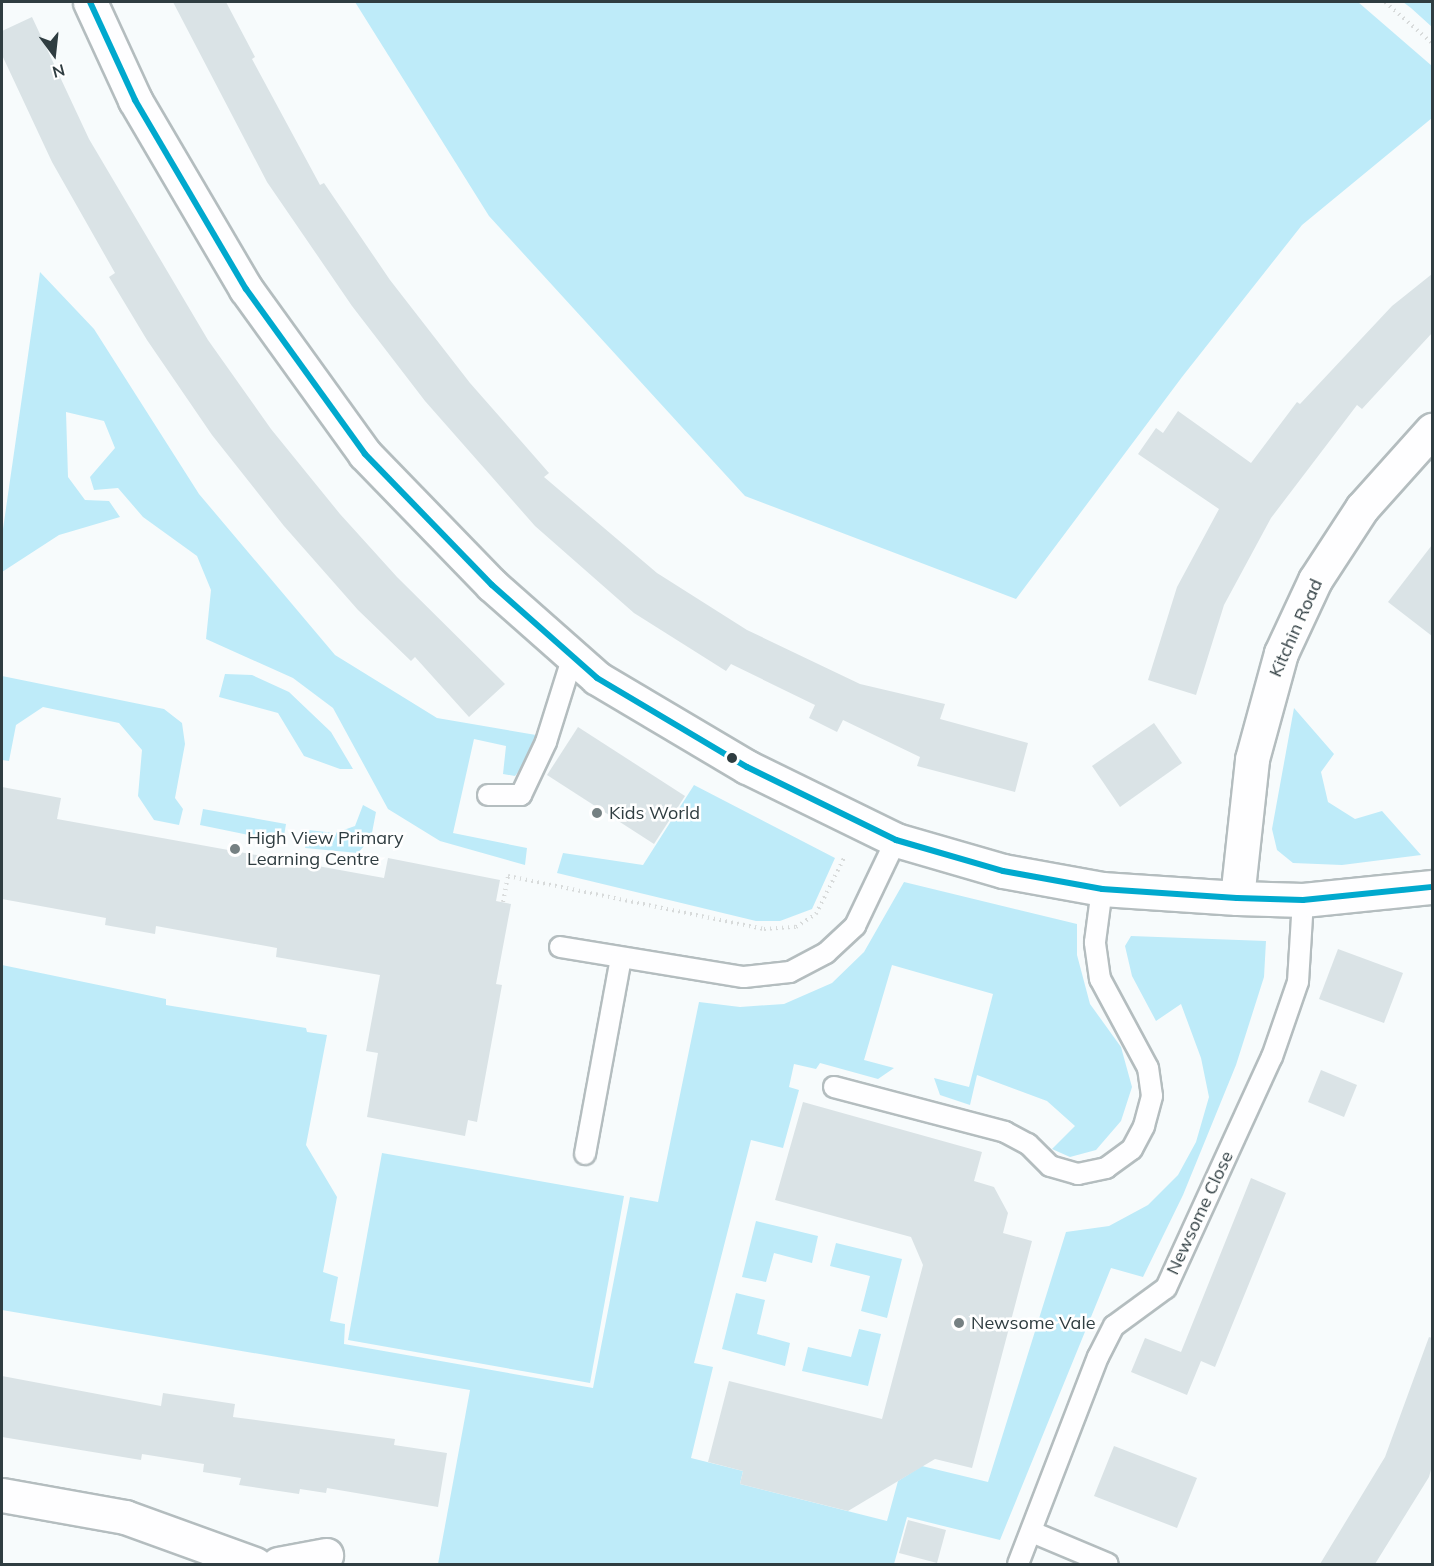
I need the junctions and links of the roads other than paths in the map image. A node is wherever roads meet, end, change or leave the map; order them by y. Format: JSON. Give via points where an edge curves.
{"nodes":[{"id":1,"x":90,"y":2,"type":"edge"},
{"id":2,"x":1432,"y":430,"type":"edge"},
{"id":3,"x":573,"y":656,"type":"junction"},
{"id":4,"x":488,"y":795,"type":"dead end"},
{"id":5,"x":896,"y":840,"type":"junction"},
{"id":6,"x":1432,"y":887,"type":"edge"},
{"id":7,"x":1102,"y":889,"type":"junction"},
{"id":8,"x":1237,"y":898,"type":"junction"},
{"id":9,"x":1303,"y":900,"type":"junction"},
{"id":10,"x":560,"y":947,"type":"dead end"},
{"id":11,"x":621,"y":958,"type":"junction"},
{"id":12,"x":834,"y":1087,"type":"dead end"},
{"id":13,"x":585,"y":1154,"type":"dead end"},
{"id":14,"x":2,"y":1495,"type":"edge"},
{"id":15,"x":1032,"y":1532,"type":"junction"},
{"id":16,"x":326,"y":1555,"type":"dead end"},
{"id":17,"x":255,"y":1564,"type":"edge"},
{"id":18,"x":278,"y":1564,"type":"edge"},
{"id":19,"x":1018,"y":1564,"type":"edge"},
{"id":20,"x":1108,"y":1564,"type":"edge"}],
"edges":[{"from":1,"to":3,"type":"street","via":[[135,100],[246,289],[365,454],[492,585]]},
{"from":2,"to":8,"type":"street","name":"Kitchin Road","via":[[1362,508],[1315,580],[1281,652],[1252,759]]},
{"from":3,"to":4,"type":"lane","via":[[546,742],[521,795]]},
{"from":3,"to":5,"type":"street","via":[[597,678],[747,767]]},
{"from":5,"to":7,"type":"street","via":[[1003,871]]},
{"from":5,"to":11,"type":"lane","via":[[855,926],[826,953],[790,972],[744,977]]},
{"from":6,"to":9,"type":"street"},
{"from":7,"to":8,"type":"street"},
{"from":7,"to":12,"type":"lane","via":[[1095,942],[1100,979],[1149,1068],[1152,1096],[1144,1126],[1132,1149],[1106,1168],[1078,1174],[1050,1166],[1028,1144],[1005,1132]]},
{"from":8,"to":9,"type":"street"},
{"from":9,"to":15,"type":"lane","name":"Newsome Close","via":[[1298,982],[1272,1057],[1166,1288],[1114,1326],[1098,1357]]},
{"from":10,"to":11,"type":"lane"},
{"from":11,"to":13,"type":"lane"},
{"from":14,"to":17,"type":"street","via":[[125,1517]]},
{"from":15,"to":19,"type":"lane","name":"Newsome Close"},
{"from":15,"to":20,"type":"lane"},
{"from":16,"to":18,"type":"street"}]}
